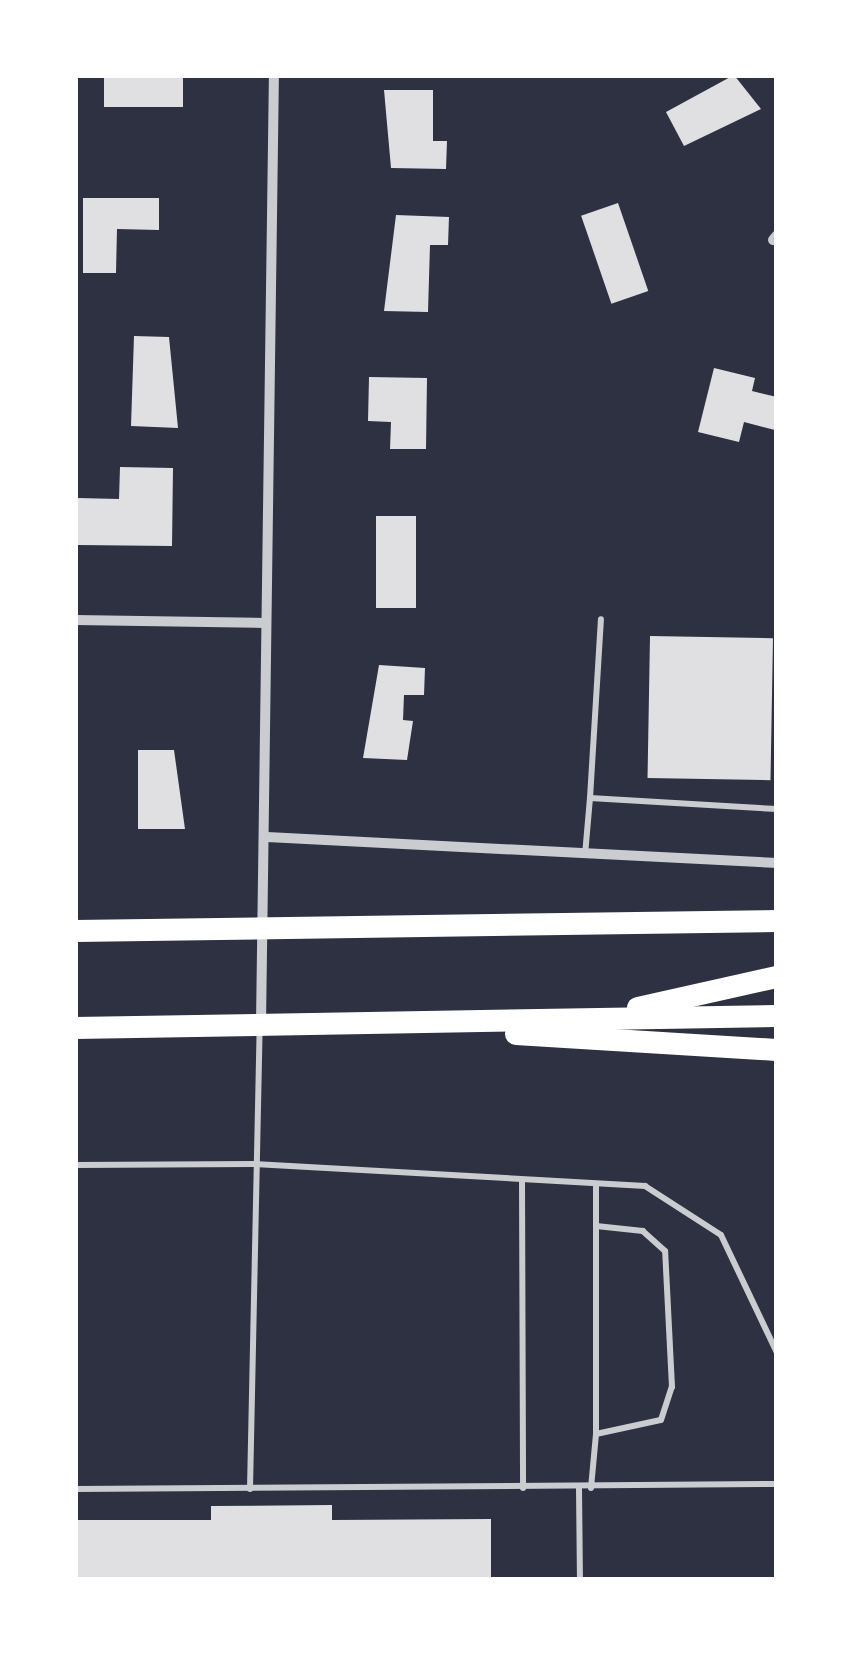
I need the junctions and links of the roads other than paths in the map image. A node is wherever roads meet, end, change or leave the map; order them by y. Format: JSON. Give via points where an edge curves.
{"nodes":[{"id":1,"x":274,"y":75,"type":"edge"},
{"id":2,"x":601,"y":619,"type":"dead end"},
{"id":3,"x":75,"y":620,"type":"edge"},
{"id":4,"x":265,"y":624,"type":"junction"},
{"id":5,"x":590,"y":798,"type":"junction"},
{"id":6,"x":777,"y":809,"type":"edge"},
{"id":7,"x":267,"y":837,"type":"junction"},
{"id":8,"x":584,"y":856,"type":"junction"},
{"id":9,"x":777,"y":863,"type":"edge"},
{"id":10,"x":777,"y":921,"type":"edge"},
{"id":11,"x":261,"y":929,"type":"junction"},
{"id":12,"x":75,"y":931,"type":"edge"},
{"id":13,"x":777,"y":977,"type":"edge"},
{"id":14,"x":777,"y":1016,"type":"edge"},
{"id":15,"x":600,"y":1017,"type":"junction"},
{"id":16,"x":403,"y":1026,"type":"junction"},
{"id":17,"x":75,"y":1028,"type":"edge"},
{"id":18,"x":260,"y":1028,"type":"junction"},
{"id":19,"x":777,"y":1050,"type":"edge"},
{"id":20,"x":254,"y":1164,"type":"junction"},
{"id":21,"x":75,"y":1165,"type":"edge"},
{"id":22,"x":522,"y":1181,"type":"junction"},
{"id":23,"x":596,"y":1184,"type":"junction"},
{"id":24,"x":596,"y":1226,"type":"junction"},
{"id":25,"x":777,"y":1353,"type":"edge"},
{"id":26,"x":596,"y":1434,"type":"junction"},
{"id":27,"x":777,"y":1484,"type":"edge"},
{"id":28,"x":523,"y":1488,"type":"junction"},
{"id":29,"x":578,"y":1488,"type":"junction"},
{"id":30,"x":591,"y":1488,"type":"junction"},
{"id":31,"x":75,"y":1489,"type":"edge"},
{"id":32,"x":250,"y":1489,"type":"junction"},
{"id":33,"x":580,"y":1580,"type":"edge"}],
"edges":[{"from":1,"to":4,"type":"street"},
{"from":2,"to":5,"type":"lane"},
{"from":3,"to":4,"type":"street"},
{"from":4,"to":7,"type":"street"},
{"from":5,"to":6,"type":"lane"},
{"from":5,"to":8,"type":"lane"},
{"from":7,"to":8,"type":"street"},
{"from":7,"to":11,"type":"street"},
{"from":8,"to":9,"type":"street"},
{"from":10,"to":11,"type":"main road"},
{"from":11,"to":12,"type":"main road"},
{"from":11,"to":18,"type":"street"},
{"from":13,"to":15,"type":"main road"},
{"from":14,"to":15,"type":"main road"},
{"from":15,"to":16,"type":"main road"},
{"from":16,"to":18,"type":"main road"},
{"from":16,"to":19,"type":"main road"},
{"from":17,"to":18,"type":"main road"},
{"from":18,"to":20,"type":"lane"},
{"from":20,"to":21,"type":"lane"},
{"from":20,"to":22,"type":"lane"},
{"from":20,"to":32,"type":"lane"},
{"from":22,"to":23,"type":"lane"},
{"from":22,"to":28,"type":"lane"},
{"from":23,"to":24,"type":"lane"},
{"from":23,"to":25,"type":"lane","via":[[645,1186],[721,1235]]},
{"from":24,"to":26,"type":"lane"},
{"from":24,"to":26,"type":"lane","via":[[643,1231],[665,1251],[672,1387],[661,1420]]},
{"from":26,"to":30,"type":"lane"},
{"from":27,"to":30,"type":"lane"},
{"from":28,"to":29,"type":"lane"},
{"from":28,"to":32,"type":"lane"},
{"from":29,"to":30,"type":"lane"},
{"from":29,"to":33,"type":"lane"},
{"from":31,"to":32,"type":"lane"}]}
